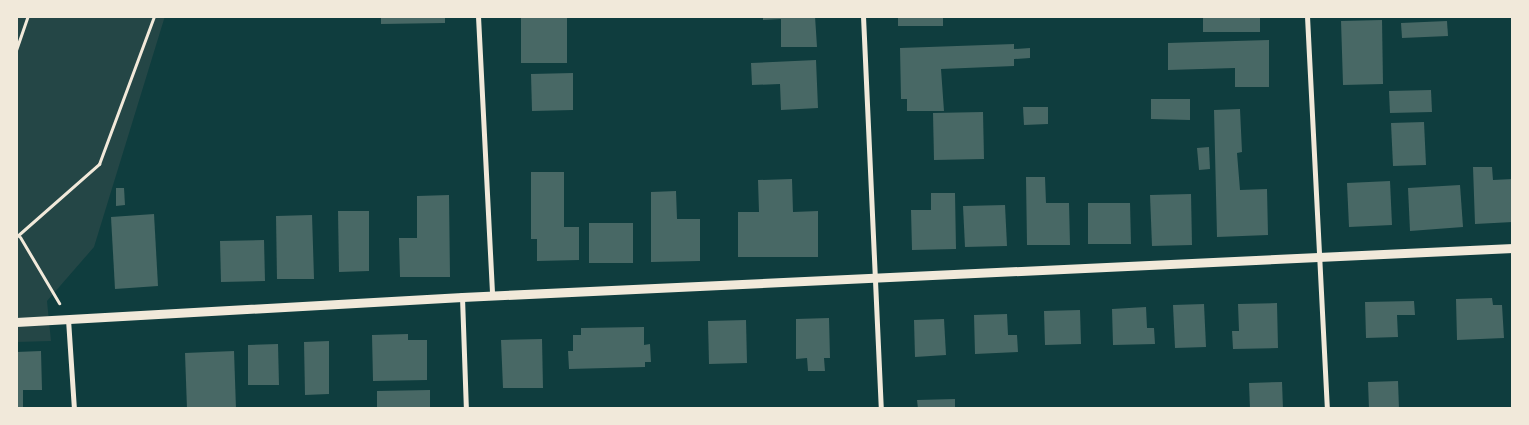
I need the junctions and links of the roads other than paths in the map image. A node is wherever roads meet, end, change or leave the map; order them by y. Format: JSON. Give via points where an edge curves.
{"nodes":[{"id":1,"x":478,"y":16,"type":"edge"},
{"id":2,"x":864,"y":16,"type":"edge"},
{"id":3,"x":1307,"y":16,"type":"edge"},
{"id":4,"x":1513,"y":248,"type":"edge"},
{"id":5,"x":1319,"y":256,"type":"junction"},
{"id":6,"x":876,"y":278,"type":"junction"},
{"id":7,"x":492,"y":296,"type":"junction"},
{"id":8,"x":462,"y":297,"type":"junction"},
{"id":9,"x":68,"y":319,"type":"junction"},
{"id":10,"x":16,"y":322,"type":"edge"},
{"id":11,"x":74,"y":409,"type":"edge"},
{"id":12,"x":466,"y":409,"type":"edge"},
{"id":13,"x":881,"y":409,"type":"edge"},
{"id":14,"x":1327,"y":409,"type":"edge"}],
"edges":[{"from":1,"to":7,"type":"street"},
{"from":2,"to":6,"type":"street"},
{"from":3,"to":5,"type":"street"},
{"from":4,"to":5,"type":"street"},
{"from":5,"to":6,"type":"street"},
{"from":5,"to":14,"type":"street"},
{"from":6,"to":7,"type":"street"},
{"from":6,"to":13,"type":"street"},
{"from":7,"to":8,"type":"street"},
{"from":8,"to":9,"type":"street"},
{"from":8,"to":12,"type":"street"},
{"from":9,"to":10,"type":"street"},
{"from":9,"to":11,"type":"street"}]}
